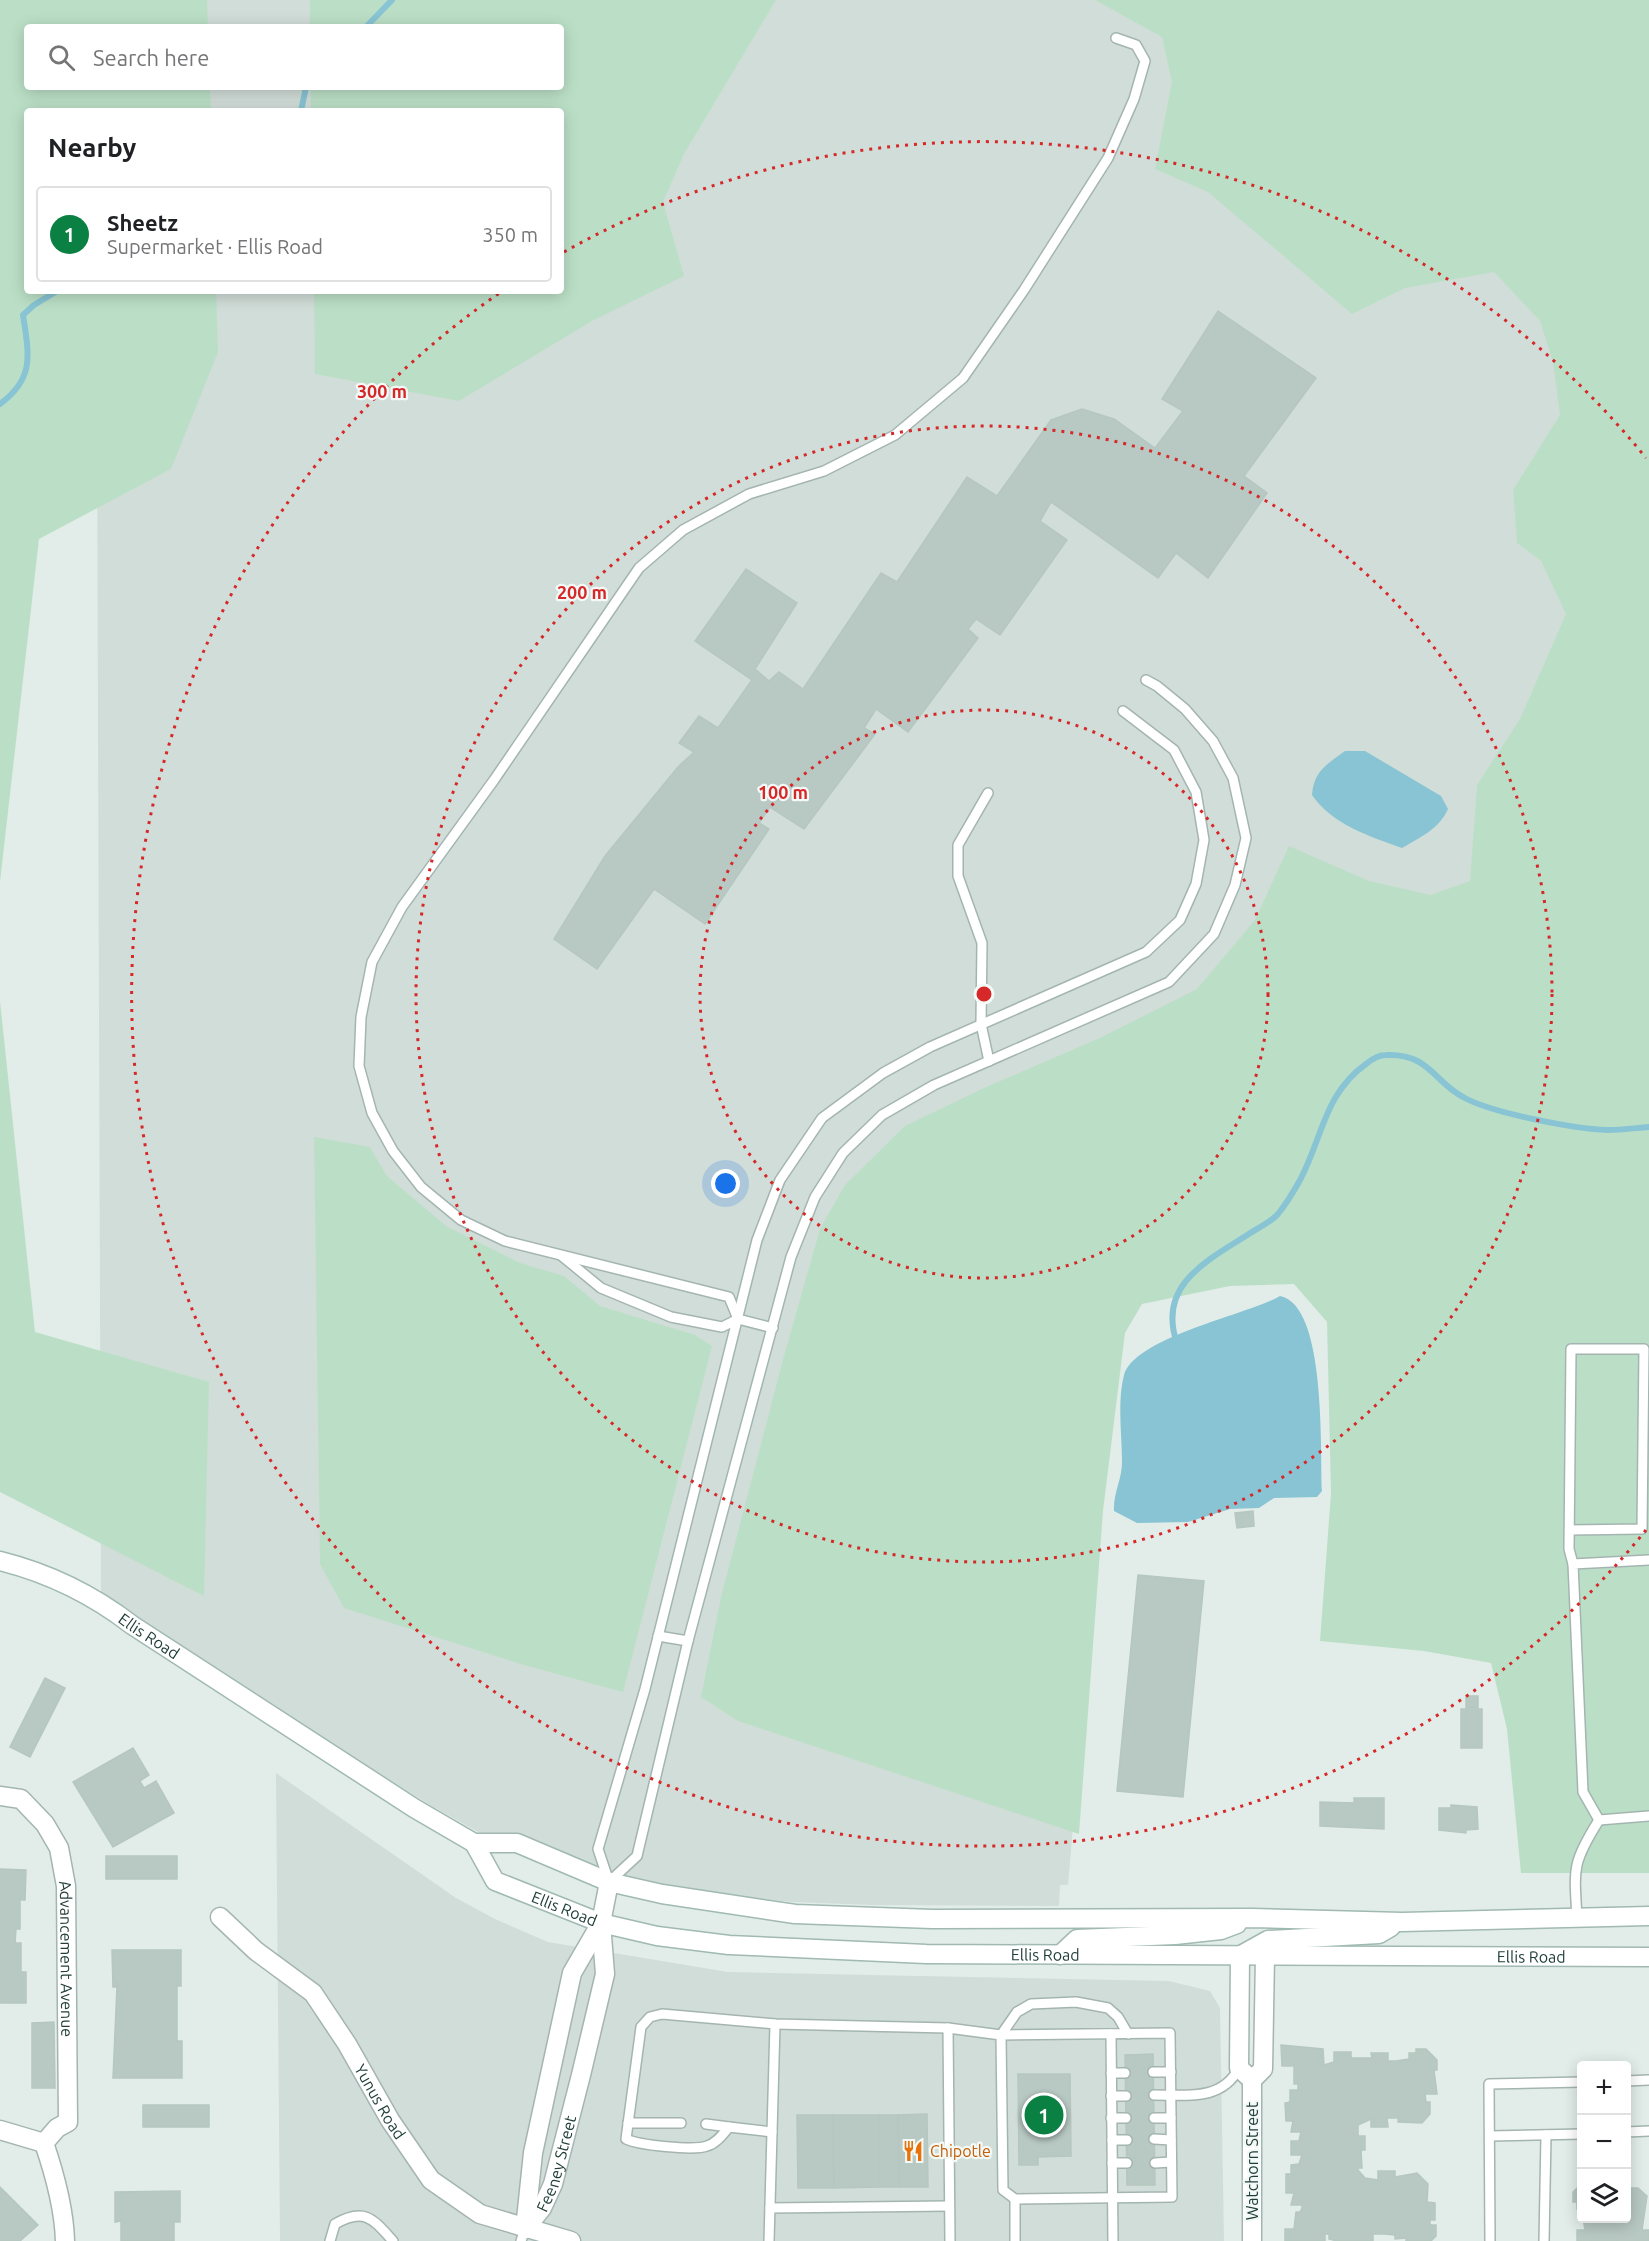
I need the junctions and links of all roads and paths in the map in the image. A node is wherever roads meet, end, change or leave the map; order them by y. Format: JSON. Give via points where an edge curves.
{"nodes":[{"id":1,"x":1116,"y":38,"type":"dead end"},
{"id":2,"x":1146,"y":680,"type":"dead end"},
{"id":3,"x":1123,"y":711,"type":"dead end"},
{"id":4,"x":988,"y":793,"type":"dead end"},
{"id":5,"x":981,"y":1024,"type":"junction"},
{"id":6,"x":989,"y":1061,"type":"junction"},
{"id":7,"x":559,"y":1254,"type":"junction"},
{"id":8,"x":738,"y":1319,"type":"junction"},
{"id":9,"x":773,"y":1328,"type":"junction"},
{"id":10,"x":1569,"y":1530,"type":"junction"},
{"id":11,"x":1649,"y":1560,"type":"edge"},
{"id":12,"x":0,"y":1561,"type":"edge"},
{"id":13,"x":1573,"y":1564,"type":"junction"},
{"id":14,"x":658,"y":1636,"type":"junction"},
{"id":15,"x":688,"y":1641,"type":"junction"},
{"id":16,"x":0,"y":1796,"type":"edge"},
{"id":17,"x":1649,"y":1816,"type":"edge"},
{"id":18,"x":1599,"y":1820,"type":"junction"},
{"id":19,"x":474,"y":1843,"type":"junction"},
{"id":20,"x":609,"y":1881,"type":"junction"},
{"id":21,"x":1649,"y":1916,"type":"edge"},
{"id":22,"x":220,"y":1917,"type":"dead end"},
{"id":23,"x":1577,"y":1917,"type":"junction"},
{"id":24,"x":1251,"y":1918,"type":"junction"},
{"id":25,"x":1402,"y":1922,"type":"junction"},
{"id":26,"x":601,"y":1923,"type":"junction"},
{"id":27,"x":1060,"y":1955,"type":"junction"},
{"id":28,"x":1240,"y":1956,"type":"junction"},
{"id":29,"x":1265,"y":1956,"type":"junction"},
{"id":30,"x":1649,"y":1957,"type":"edge"},
{"id":31,"x":775,"y":2024,"type":"junction"},
{"id":32,"x":948,"y":2028,"type":"junction"},
{"id":33,"x":1111,"y":2034,"type":"junction"},
{"id":34,"x":1128,"y":2034,"type":"junction"},
{"id":35,"x":1001,"y":2035,"type":"junction"},
{"id":36,"x":1153,"y":2072,"type":"dead end"},
{"id":37,"x":1171,"y":2072,"type":"junction"},
{"id":38,"x":1111,"y":2073,"type":"junction"},
{"id":39,"x":1125,"y":2073,"type":"dead end"},
{"id":40,"x":1246,"y":2074,"type":"junction"},
{"id":41,"x":1649,"y":2080,"type":"edge"},
{"id":42,"x":1631,"y":2081,"type":"edge"},
{"id":43,"x":1577,"y":2082,"type":"edge"},
{"id":44,"x":1154,"y":2095,"type":"dead end"},
{"id":45,"x":1171,"y":2095,"type":"junction"},
{"id":46,"x":1111,"y":2096,"type":"junction"},
{"id":47,"x":1126,"y":2096,"type":"dead end"},
{"id":48,"x":1111,"y":2118,"type":"junction"},
{"id":49,"x":1126,"y":2118,"type":"dead end"},
{"id":50,"x":1154,"y":2118,"type":"dead end"},
{"id":51,"x":1171,"y":2118,"type":"junction"},
{"id":52,"x":628,"y":2123,"type":"junction"},
{"id":53,"x":681,"y":2124,"type":"dead end"},
{"id":54,"x":706,"y":2124,"type":"dead end"},
{"id":55,"x":729,"y":2127,"type":"junction"},
{"id":56,"x":0,"y":2130,"type":"edge"},
{"id":57,"x":1649,"y":2131,"type":"edge"},
{"id":58,"x":772,"y":2132,"type":"junction"},
{"id":59,"x":1631,"y":2132,"type":"edge"},
{"id":60,"x":1577,"y":2134,"type":"edge"},
{"id":61,"x":1546,"y":2135,"type":"junction"},
{"id":62,"x":1490,"y":2136,"type":"junction"},
{"id":63,"x":1154,"y":2139,"type":"dead end"},
{"id":64,"x":1171,"y":2139,"type":"junction"},
{"id":65,"x":1112,"y":2140,"type":"junction"},
{"id":66,"x":1126,"y":2140,"type":"dead end"},
{"id":67,"x":44,"y":2143,"type":"junction"},
{"id":68,"x":1112,"y":2163,"type":"junction"},
{"id":69,"x":1127,"y":2163,"type":"dead end"},
{"id":70,"x":1155,"y":2163,"type":"dead end"},
{"id":71,"x":1172,"y":2163,"type":"junction"},
{"id":72,"x":1112,"y":2198,"type":"junction"},
{"id":73,"x":1015,"y":2199,"type":"junction"},
{"id":74,"x":949,"y":2206,"type":"junction"},
{"id":75,"x":770,"y":2208,"type":"junction"},
{"id":76,"x":523,"y":2235,"type":"edge"},
{"id":77,"x":64,"y":2241,"type":"edge"},
{"id":78,"x":330,"y":2241,"type":"edge"},
{"id":79,"x":393,"y":2241,"type":"edge"},
{"id":80,"x":571,"y":2241,"type":"edge"},
{"id":81,"x":769,"y":2241,"type":"edge"},
{"id":82,"x":950,"y":2241,"type":"edge"},
{"id":83,"x":1015,"y":2241,"type":"edge"},
{"id":84,"x":1113,"y":2241,"type":"edge"},
{"id":85,"x":1252,"y":2241,"type":"edge"},
{"id":86,"x":1490,"y":2241,"type":"edge"},
{"id":87,"x":1544,"y":2241,"type":"edge"}],
"edges":[{"from":1,"to":7,"type":"lane","via":[[1136,45],[1145,61],[1134,99],[1108,158],[963,378],[895,435],[824,471],[748,494],[683,530],[639,568],[402,907],[372,963],[361,1017],[359,1066],[372,1113],[393,1151],[421,1187],[461,1220],[505,1241]]},
{"from":2,"to":6,"type":"lane","via":[[1199,725],[1233,778],[1246,838],[1214,934],[1169,982]]},
{"from":3,"to":5,"type":"lane","via":[[1174,750],[1196,792],[1204,840],[1196,884],[1180,920],[1146,952]]},
{"from":4,"to":5,"type":"lane","via":[[958,845],[958,876],[982,943]]},
{"from":5,"to":6,"type":"lane"},
{"from":5,"to":8,"type":"lane","via":[[883,1073],[822,1118],[780,1180],[757,1240]]},
{"from":6,"to":9,"type":"lane","via":[[934,1085],[882,1115],[843,1153],[815,1197],[791,1257]]},
{"from":7,"to":8,"type":"lane","via":[[729,1297]]},
{"from":7,"to":8,"type":"lane","via":[[601,1288],[671,1317],[722,1327]]},
{"from":8,"to":9,"type":"lane"},
{"from":8,"to":14,"type":"lane"},
{"from":9,"to":15,"type":"lane"},
{"from":10,"to":10,"type":"lane","via":[[1571,1349],[1644,1349],[1642,1529]]},
{"from":10,"to":13,"type":"lane"},
{"from":11,"to":13,"type":"lane"},
{"from":12,"to":19,"type":"main road","name":"Ellis Road","via":[[101,1601],[414,1808]]},
{"from":13,"to":18,"type":"lane","via":[[1583,1792]]},
{"from":14,"to":15,"type":"lane"},
{"from":14,"to":20,"type":"lane","via":[[598,1849]]},
{"from":15,"to":20,"type":"lane","via":[[637,1856]]},
{"from":16,"to":67,"type":"main road","name":"Advancement Avenue","via":[[21,1799],[45,1824],[59,1848],[66,1886],[68,2122]]},
{"from":17,"to":18,"type":"lane"},
{"from":18,"to":23,"type":"lane","via":[[1580,1850],[1574,1872]]},
{"from":19,"to":20,"type":"main road","via":[[517,1843]]},
{"from":19,"to":26,"type":"main road","name":"Ellis Road","via":[[495,1881]]},
{"from":20,"to":24,"type":"main road","via":[[662,1894],[795,1914],[932,1919]]},
{"from":20,"to":26,"type":"main road","name":"Feeney Street"},
{"from":21,"to":23,"type":"main road"},
{"from":22,"to":76,"type":"main road","name":"Yunus Road","via":[[256,1951],[313,1993],[431,2180],[480,2214]]},
{"from":23,"to":25,"type":"main road"},
{"from":24,"to":25,"type":"main road"},
{"from":24,"to":27,"type":"main road","via":[[1221,1930],[1077,1939]]},
{"from":25,"to":28,"type":"main road","via":[[1379,1934],[1268,1940]]},
{"from":26,"to":27,"type":"main road","name":"Ellis Road","via":[[657,1936],[729,1945],[926,1954]]},
{"from":26,"to":76,"type":"main road","name":"Feeney Street","via":[[572,1973],[533,2152]]},
{"from":26,"to":76,"type":"main road","name":"Feeney Street","via":[[605,1974],[581,2075],[553,2184]]},
{"from":27,"to":28,"type":"main road","name":"Ellis Road"},
{"from":28,"to":29,"type":"main road","name":"Ellis Road"},
{"from":28,"to":40,"type":"main road","name":"Watchorn Street"},
{"from":29,"to":30,"type":"main road","name":"Ellis Road"},
{"from":29,"to":40,"type":"main road","name":"Watchorn Street","via":[[1263,2069]]},
{"from":31,"to":32,"type":"lane"},
{"from":31,"to":52,"type":"lane","via":[[662,2014],[650,2017],[641,2027]]},
{"from":31,"to":58,"type":"lane"},
{"from":32,"to":35,"type":"lane"},
{"from":32,"to":74,"type":"lane"},
{"from":33,"to":34,"type":"lane"},
{"from":33,"to":35,"type":"lane"},
{"from":33,"to":38,"type":"lane"},
{"from":34,"to":35,"type":"lane","via":[[1108,2008],[1076,2002],[1031,2004],[1017,2012]]},
{"from":34,"to":37,"type":"lane","via":[[1170,2033]]},
{"from":35,"to":73,"type":"lane","via":[[1003,2190]]},
{"from":36,"to":37,"type":"lane"},
{"from":37,"to":45,"type":"lane"},
{"from":38,"to":39,"type":"lane"},
{"from":38,"to":46,"type":"lane"},
{"from":40,"to":45,"type":"lane","via":[[1214,2093]]},
{"from":40,"to":85,"type":"main road","name":"Watchorn Street"},
{"from":41,"to":42,"type":"lane"},
{"from":43,"to":62,"type":"lane","via":[[1489,2085]]},
{"from":44,"to":45,"type":"lane"},
{"from":45,"to":51,"type":"lane"},
{"from":46,"to":47,"type":"lane"},
{"from":46,"to":48,"type":"lane"},
{"from":48,"to":49,"type":"lane"},
{"from":48,"to":65,"type":"lane"},
{"from":50,"to":51,"type":"lane"},
{"from":51,"to":64,"type":"lane"},
{"from":52,"to":53,"type":"lane"},
{"from":52,"to":55,"type":"lane","via":[[626,2139],[638,2144],[706,2147]]},
{"from":54,"to":55,"type":"lane"},
{"from":55,"to":58,"type":"lane"},
{"from":56,"to":67,"type":"main road"},
{"from":57,"to":59,"type":"lane"},
{"from":58,"to":75,"type":"lane"},
{"from":60,"to":61,"type":"lane"},
{"from":61,"to":62,"type":"lane"},
{"from":61,"to":87,"type":"lane"},
{"from":62,"to":86,"type":"lane"},
{"from":63,"to":64,"type":"lane"},
{"from":64,"to":71,"type":"lane"},
{"from":65,"to":66,"type":"lane"},
{"from":65,"to":68,"type":"lane"},
{"from":67,"to":77,"type":"main road","via":[[55,2176]]},
{"from":68,"to":69,"type":"lane"},
{"from":68,"to":72,"type":"lane"},
{"from":70,"to":71,"type":"lane"},
{"from":71,"to":72,"type":"lane","via":[[1172,2197]]},
{"from":72,"to":73,"type":"lane"},
{"from":72,"to":84,"type":"lane"},
{"from":73,"to":83,"type":"lane"},
{"from":74,"to":75,"type":"lane"},
{"from":74,"to":82,"type":"lane"},
{"from":75,"to":81,"type":"lane"},
{"from":76,"to":80,"type":"main road","name":"Yunus Road"},
{"from":78,"to":79,"type":"lane","via":[[335,2224],[361,2215],[373,2219]]}]}
